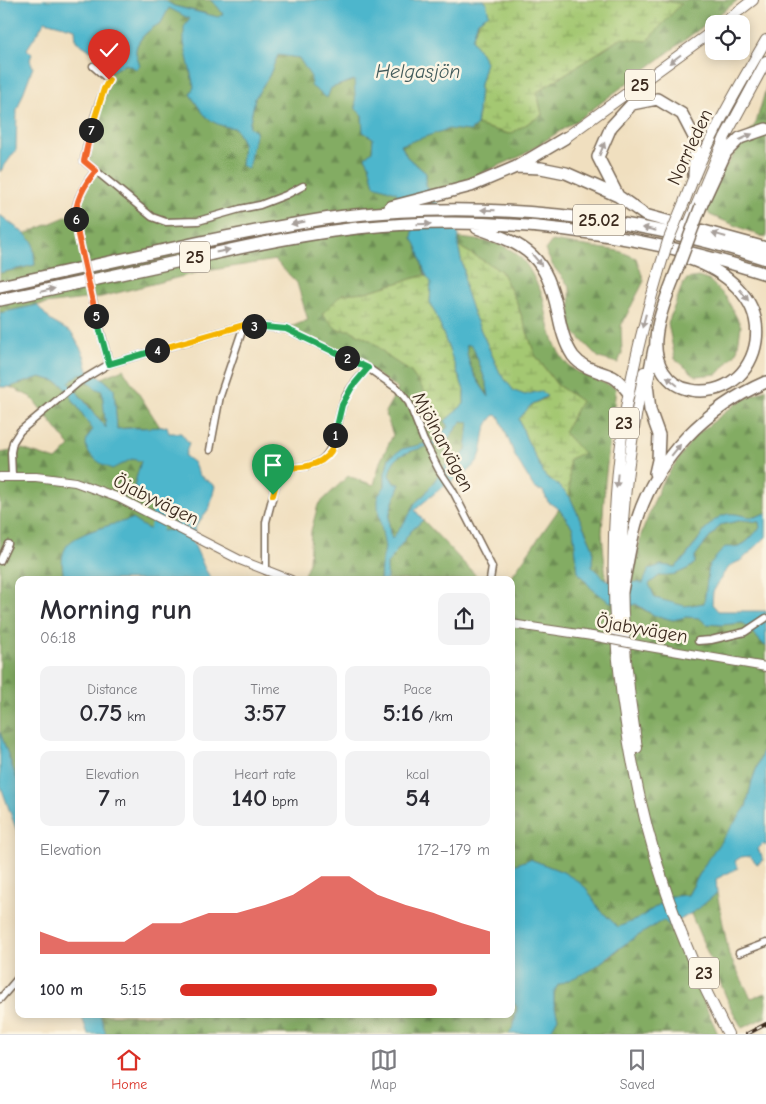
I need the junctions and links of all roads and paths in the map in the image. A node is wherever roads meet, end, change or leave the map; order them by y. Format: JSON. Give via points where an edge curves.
{"nodes":[{"id":1,"x":753,"y":0,"type":"edge"},
{"id":2,"x":734,"y":15,"type":"edge"},
{"id":3,"x":705,"y":37,"type":"edge"},
{"id":4,"x":766,"y":40,"type":"edge"},
{"id":5,"x":766,"y":61,"type":"edge"},
{"id":6,"x":93,"y":66,"type":"dead end"},
{"id":7,"x":766,"y":129,"type":"edge"},
{"id":8,"x":565,"y":138,"type":"joint"},
{"id":9,"x":516,"y":167,"type":"junction"},
{"id":10,"x":711,"y":167,"type":"joint"},
{"id":11,"x":96,"y":171,"type":"junction"},
{"id":12,"x":694,"y":175,"type":"junction"},
{"id":13,"x":303,"y":186,"type":"dead end"},
{"id":14,"x":618,"y":196,"type":"junction"},
{"id":15,"x":700,"y":203,"type":"junction"},
{"id":16,"x":390,"y":210,"type":"junction"},
{"id":17,"x":346,"y":216,"type":"joint"},
{"id":18,"x":460,"y":223,"type":"junction"},
{"id":19,"x":738,"y":240,"type":"junction"},
{"id":20,"x":766,"y":242,"type":"edge"},
{"id":21,"x":658,"y":244,"type":"junction"},
{"id":22,"x":766,"y":248,"type":"edge"},
{"id":23,"x":766,"y":259,"type":"edge"},
{"id":24,"x":766,"y":274,"type":"edge"},
{"id":25,"x":671,"y":279,"type":"junction"},
{"id":26,"x":0,"y":286,"type":"edge"},
{"id":27,"x":0,"y":300,"type":"edge"},
{"id":28,"x":244,"y":325,"type":"junction"},
{"id":29,"x":657,"y":329,"type":"junction"},
{"id":30,"x":109,"y":364,"type":"junction"},
{"id":31,"x":368,"y":368,"type":"junction"},
{"id":32,"x":766,"y":382,"type":"edge"},
{"id":33,"x":628,"y":394,"type":"junction"},
{"id":34,"x":210,"y":450,"type":"dead end"},
{"id":35,"x":12,"y":476,"type":"junction"},
{"id":36,"x":0,"y":477,"type":"edge"},
{"id":37,"x":651,"y":487,"type":"junction"},
{"id":38,"x":8,"y":544,"type":"dead end"},
{"id":39,"x":0,"y":560,"type":"edge"},
{"id":40,"x":266,"y":571,"type":"junction"},
{"id":41,"x":620,"y":575,"type":"junction"},
{"id":42,"x":280,"y":576,"type":"edge"},
{"id":43,"x":491,"y":576,"type":"edge"},
{"id":44,"x":622,"y":591,"type":"joint"},
{"id":45,"x":618,"y":608,"type":"junction"},
{"id":46,"x":766,"y":618,"type":"edge"},
{"id":47,"x":515,"y":625,"type":"edge"},
{"id":48,"x":698,"y":641,"type":"dead end"},
{"id":49,"x":766,"y":667,"type":"edge"},
{"id":50,"x":766,"y":943,"type":"edge"},
{"id":51,"x":739,"y":953,"type":"dead end"},
{"id":52,"x":15,"y":981,"type":"edge"},
{"id":53,"x":1,"y":997,"type":"edge"},
{"id":54,"x":729,"y":1031,"type":"edge"}],
"edges":[{"from":1,"to":2,"type":"main road"},
{"from":3,"to":8,"type":"main road","number":"25","one_way":true},
{"from":4,"to":12,"type":"main road","name":"Norrleden","number":"23"},
{"from":5,"to":10,"type":"main road","name":"Norrleden"},
{"from":6,"to":11,"type":"street","via":[[109,80],[84,161]]},
{"from":15,"to":7,"type":"highway","one_way":true,"via":[[726,152],[740,138]]},
{"from":8,"to":9,"type":"highway","number":"25"},
{"from":9,"to":14,"type":"highway","via":[[566,174]]},
{"from":9,"to":16,"type":"highway","number":"25","via":[[471,186]]},
{"from":10,"to":15,"type":"highway"},
{"from":11,"to":13,"type":"street","via":[[152,217],[166,222],[198,222],[260,205]]},
{"from":11,"to":30,"type":"street","bridge":true,"via":[[83,190],[75,214]]},
{"from":14,"to":12,"type":"highway","one_way":true,"via":[[598,157],[611,127],[632,104],[657,100],[682,114],[696,141]]},
{"from":12,"to":33,"type":"main road","name":"Norrleden","number":"23","one_way":true,"bridge":true,"via":[[658,274]]},
{"from":19,"to":14,"type":"highway","one_way":true,"via":[[645,216]]},
{"from":15,"to":25,"type":"highway","bridge":true},
{"from":15,"to":25,"type":"main road","via":[[689,222]]},
{"from":16,"to":17,"type":"highway","number":"25.02"},
{"from":23,"to":16,"type":"highway","number":"25.02","one_way":true,"via":[[719,245],[576,217],[527,212]]},
{"from":17,"to":26,"type":"highway","number":"25","one_way":true,"via":[[248,232]]},
{"from":18,"to":21,"type":"highway","number":"25","via":[[574,230]]},
{"from":27,"to":18,"type":"highway","number":"25","one_way":true,"via":[[308,235],[392,225]]},
{"from":18,"to":33,"type":"highway","one_way":true,"via":[[519,244],[536,258],[551,284],[562,333],[573,356],[590,370],[613,378]]},
{"from":19,"to":20,"type":"highway"},
{"from":19,"to":22,"type":"highway"},
{"from":21,"to":24,"type":"highway"},
{"from":21,"to":29,"type":"highway","number":"25","one_way":true,"via":[[700,262],[741,290],[752,306],[757,329],[755,349],[744,371],[725,386],[706,391],[688,390],[671,381],[661,368]]},
{"from":25,"to":29,"type":"highway"},
{"from":28,"to":30,"type":"street","name":"Mjölnarvägen"},
{"from":28,"to":31,"type":"street","name":"Mjölnarvägen","via":[[286,329]]},
{"from":28,"to":34,"type":"street","via":[[220,396]]},
{"from":29,"to":37,"type":"highway","via":[[647,384],[650,410],[659,435],[658,460]]},
{"from":29,"to":41,"type":"main road","number":"23","via":[[640,395],[631,453]]},
{"from":30,"to":35,"type":"street","name":"Mjölnarvägen","via":[[84,378],[27,424],[16,437],[11,452]]},
{"from":31,"to":40,"type":"street","via":[[342,405],[331,450],[321,461],[305,467],[280,468],[266,522]]},
{"from":31,"to":43,"type":"street","name":"Mjölnarvägen","via":[[403,396],[492,567]]},
{"from":37,"to":32,"type":"highway","one_way":true,"via":[[679,446],[704,420],[733,399]]},
{"from":33,"to":41,"type":"main road","number":"23","one_way":true,"via":[[615,499]]},
{"from":35,"to":36,"type":"street","name":"Öjabyvägen"},
{"from":35,"to":40,"type":"street","name":"Öjabyvägen","via":[[75,482],[119,498]]},
{"from":37,"to":41,"type":"highway","via":[[637,519]]},
{"from":38,"to":39,"type":"street"},
{"from":40,"to":42,"type":"street","name":"Öjabyvägen"},
{"from":41,"to":44,"type":"highway"},
{"from":41,"to":45,"type":"main road","number":"23"},
{"from":44,"to":45,"type":"main road","number":"23"},
{"from":45,"to":54,"type":"main road","number":"23","via":[[618,666],[645,815],[699,976]]},
{"from":46,"to":48,"type":"street","via":[[745,632]]},
{"from":47,"to":49,"type":"street","name":"Öjabyvägen","bridge":true},
{"from":50,"to":51,"type":"street"},
{"from":52,"to":53,"type":"street"}]}
